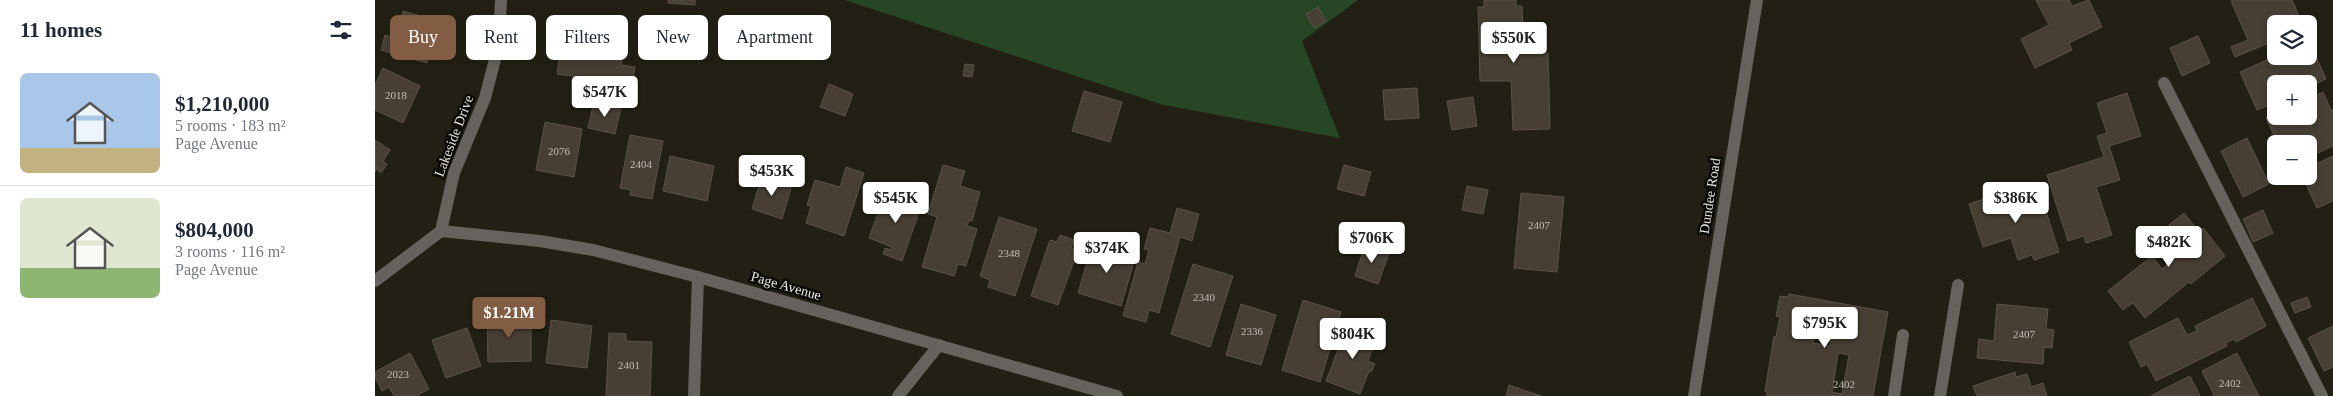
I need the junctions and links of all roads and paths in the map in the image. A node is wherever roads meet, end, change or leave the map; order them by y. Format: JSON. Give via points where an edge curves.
{"nodes":[{"id":1,"x":501,"y":0,"type":"edge"},
{"id":2,"x":1757,"y":0,"type":"edge"},
{"id":3,"x":2163,"y":83,"type":"dead end"},
{"id":4,"x":441,"y":231,"type":"junction"},
{"id":5,"x":698,"y":277,"type":"junction"},
{"id":6,"x":375,"y":281,"type":"edge"},
{"id":7,"x":1958,"y":285,"type":"dead end"},
{"id":8,"x":1903,"y":335,"type":"dead end"},
{"id":9,"x":939,"y":345,"type":"junction"},
{"id":10,"x":694,"y":396,"type":"edge"},
{"id":11,"x":898,"y":396,"type":"edge"},
{"id":12,"x":1117,"y":396,"type":"edge"},
{"id":13,"x":1694,"y":396,"type":"edge"},
{"id":14,"x":1894,"y":396,"type":"edge"},
{"id":15,"x":1939,"y":396,"type":"edge"},
{"id":16,"x":2322,"y":396,"type":"edge"}],
"edges":[{"from":1,"to":4,"type":"street","name":"Lakeside Drive","via":[[499,44],[485,98],[454,173]]},
{"from":2,"to":13,"type":"street","name":"Dundee Road"},
{"from":3,"to":16,"type":"street"},
{"from":4,"to":5,"type":"street","name":"Page Avenue","via":[[593,250]]},
{"from":4,"to":6,"type":"street"},
{"from":5,"to":9,"type":"street","name":"Page Avenue"},
{"from":5,"to":10,"type":"street"},
{"from":7,"to":15,"type":"street"},
{"from":8,"to":14,"type":"street"},
{"from":9,"to":11,"type":"street"},
{"from":9,"to":12,"type":"street","name":"Page Avenue"}]}
